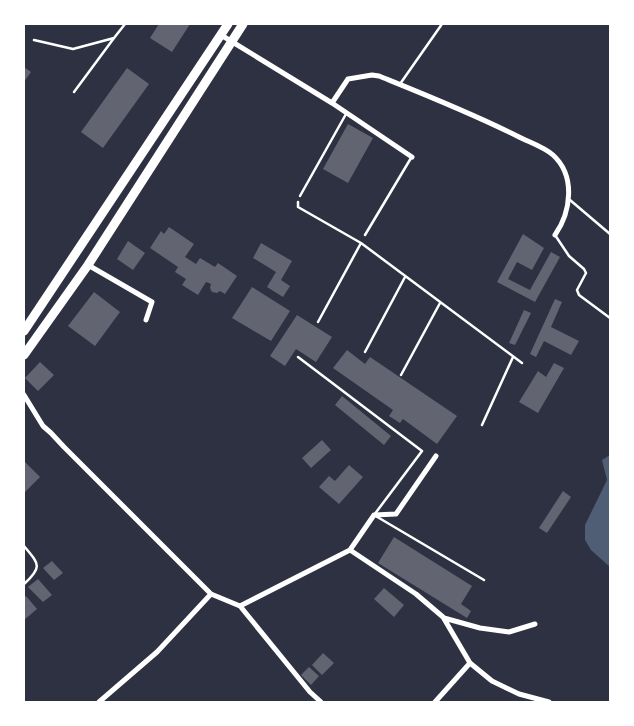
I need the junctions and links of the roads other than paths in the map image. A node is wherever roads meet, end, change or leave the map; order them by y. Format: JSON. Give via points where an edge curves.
{"nodes":[{"id":1,"x":126,"y":24,"type":"edge"},
{"id":2,"x":228,"y":24,"type":"edge"},
{"id":3,"x":243,"y":24,"type":"edge"},
{"id":4,"x":442,"y":24,"type":"edge"},
{"id":5,"x":221,"y":35,"type":"junction"},
{"id":6,"x":114,"y":38,"type":"junction"},
{"id":7,"x":34,"y":40,"type":"dead end"},
{"id":8,"x":232,"y":42,"type":"junction"},
{"id":9,"x":400,"y":84,"type":"junction"},
{"id":10,"x":74,"y":92,"type":"dead end"},
{"id":11,"x":332,"y":103,"type":"junction"},
{"id":12,"x":347,"y":113,"type":"junction"},
{"id":13,"x":412,"y":157,"type":"joint"},
{"id":14,"x":300,"y":196,"type":"road end"},
{"id":15,"x":568,"y":199,"type":"junction"},
{"id":16,"x":610,"y":234,"type":"edge"},
{"id":17,"x":366,"y":235,"type":"dead end"},
{"id":18,"x":555,"y":235,"type":"joint"},
{"id":19,"x":88,"y":265,"type":"junction"},
{"id":20,"x":610,"y":318,"type":"edge"},
{"id":21,"x":146,"y":320,"type":"dead end"},
{"id":22,"x":24,"y":331,"type":"edge"},
{"id":23,"x":24,"y":355,"type":"edge"},
{"id":24,"x":298,"y":357,"type":"dead end"},
{"id":25,"x":24,"y":395,"type":"edge"},
{"id":26,"x":436,"y":456,"type":"dead end"},
{"id":27,"x":374,"y":515,"type":"junction"},
{"id":28,"x":24,"y":546,"type":"edge"},
{"id":29,"x":350,"y":550,"type":"junction"},
{"id":30,"x":484,"y":580,"type":"dead end"},
{"id":31,"x":24,"y":584,"type":"edge"},
{"id":32,"x":210,"y":594,"type":"junction"},
{"id":33,"x":240,"y":606,"type":"junction"},
{"id":34,"x":443,"y":618,"type":"junction"},
{"id":35,"x":534,"y":624,"type":"dead end"},
{"id":36,"x":470,"y":663,"type":"junction"},
{"id":37,"x":99,"y":702,"type":"edge"},
{"id":38,"x":321,"y":702,"type":"edge"},
{"id":39,"x":435,"y":702,"type":"edge"},
{"id":40,"x":549,"y":702,"type":"edge"}],
"edges":[{"from":1,"to":6,"type":"lane"},
{"from":2,"to":5,"type":"main road"},
{"from":3,"to":8,"type":"main road"},
{"from":4,"to":9,"type":"lane"},
{"from":5,"to":8,"type":"street"},
{"from":5,"to":22,"type":"main road"},
{"from":6,"to":7,"type":"lane","via":[[73,50]]},
{"from":6,"to":10,"type":"lane"},
{"from":8,"to":11,"type":"street"},
{"from":8,"to":19,"type":"main road"},
{"from":9,"to":11,"type":"street","via":[[372,75],[348,79]]},
{"from":9,"to":15,"type":"street","via":[[552,154],[562,168],[569,188]]},
{"from":11,"to":12,"type":"street"},
{"from":12,"to":13,"type":"street"},
{"from":12,"to":14,"type":"lane"},
{"from":13,"to":17,"type":"lane"},
{"from":15,"to":16,"type":"lane"},
{"from":15,"to":18,"type":"street","via":[[568,210]]},
{"from":18,"to":20,"type":"lane","via":[[569,256],[584,268],[586,273],[577,290],[579,295]]},
{"from":19,"to":21,"type":"street","via":[[152,302]]},
{"from":19,"to":23,"type":"main road"},
{"from":24,"to":27,"type":"lane","via":[[422,451]]},
{"from":25,"to":32,"type":"street","via":[[43,426]]},
{"from":26,"to":27,"type":"street","via":[[396,514]]},
{"from":27,"to":29,"type":"street"},
{"from":27,"to":30,"type":"lane"},
{"from":28,"to":31,"type":"lane","via":[[38,566]]},
{"from":29,"to":33,"type":"street"},
{"from":29,"to":34,"type":"street","via":[[416,594]]},
{"from":32,"to":33,"type":"street"},
{"from":32,"to":37,"type":"street","via":[[157,652]]},
{"from":33,"to":38,"type":"street"},
{"from":34,"to":35,"type":"street","via":[[509,632]]},
{"from":34,"to":36,"type":"street"},
{"from":36,"to":39,"type":"street"},
{"from":36,"to":40,"type":"street","via":[[506,688]]}]}
